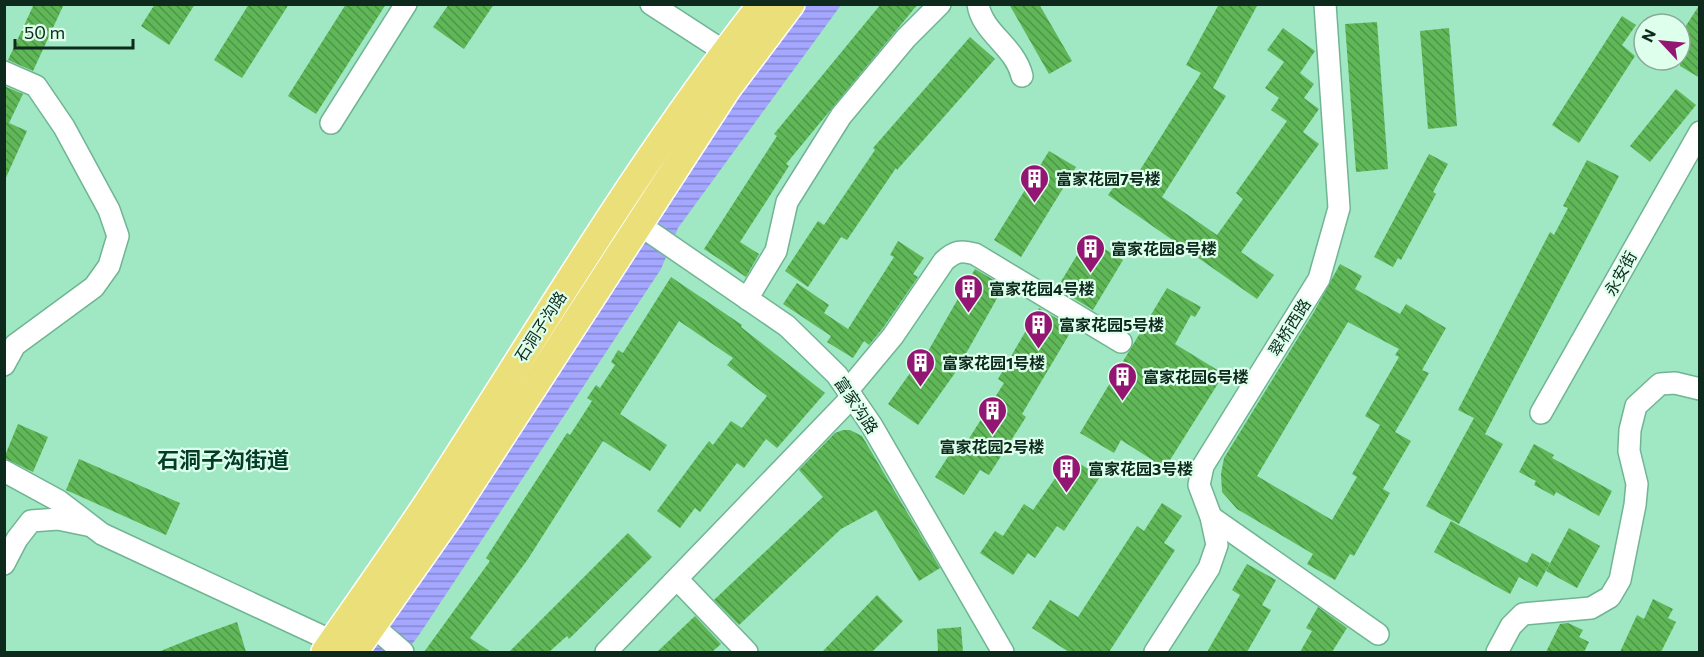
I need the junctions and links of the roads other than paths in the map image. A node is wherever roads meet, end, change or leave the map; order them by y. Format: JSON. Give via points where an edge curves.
{"nodes":[{"id":1,"x":651,"y":4,"type":"edge"},
{"id":2,"x":762,"y":4,"type":"edge"},
{"id":3,"x":791,"y":4,"type":"edge"},
{"id":4,"x":940,"y":4,"type":"edge"},
{"id":5,"x":978,"y":4,"type":"edge"},
{"id":6,"x":1325,"y":4,"type":"edge"},
{"id":7,"x":400,"y":6,"type":"edge"},
{"id":8,"x":725,"y":52,"type":"junction"},
{"id":9,"x":4,"y":72,"type":"edge"},
{"id":10,"x":1022,"y":76,"type":"dead end"},
{"id":11,"x":331,"y":123,"type":"dead end"},
{"id":12,"x":1700,"y":132,"type":"edge"},
{"id":13,"x":640,"y":225,"type":"junction"},
{"id":14,"x":747,"y":299,"type":"junction"},
{"id":15,"x":1121,"y":342,"type":"dead end"},
{"id":16,"x":4,"y":365,"type":"edge"},
{"id":17,"x":1700,"y":388,"type":"edge"},
{"id":18,"x":850,"y":394,"type":"junction"},
{"id":19,"x":1541,"y":413,"type":"dead end"},
{"id":20,"x":4,"y":471,"type":"edge"},
{"id":21,"x":1211,"y":517,"type":"junction"},
{"id":22,"x":91,"y":526,"type":"junction"},
{"id":23,"x":4,"y":564,"type":"edge"},
{"id":24,"x":677,"y":579,"type":"junction"},
{"id":25,"x":375,"y":627,"type":"junction"},
{"id":26,"x":1378,"y":634,"type":"dead end"},
{"id":27,"x":337,"y":649,"type":"edge"},
{"id":28,"x":404,"y":652,"type":"edge"},
{"id":29,"x":606,"y":652,"type":"edge"},
{"id":30,"x":747,"y":652,"type":"edge"},
{"id":31,"x":1003,"y":652,"type":"edge"},
{"id":32,"x":1155,"y":652,"type":"edge"},
{"id":33,"x":1497,"y":652,"type":"edge"}],
"edges":[{"from":1,"to":8,"type":"street"},
{"from":2,"to":8,"type":"main road","name":"石洞子沟路"},
{"from":3,"to":13,"type":"main road","name":"石洞子沟路","via":[[727,89]]},
{"from":4,"to":14,"type":"street","via":[[906,38],[842,116],[788,202],[776,251]]},
{"from":5,"to":10,"type":"street","via":[[979,16],[1018,62]]},
{"from":6,"to":21,"type":"street","name":"翠桥西路","via":[[1339,208],[1319,279],[1203,466],[1199,486]]},
{"from":7,"to":11,"type":"street"},
{"from":8,"to":27,"type":"main road","name":"石洞子沟路","via":[[561,293]]},
{"from":9,"to":16,"type":"street","via":[[36,86],[64,127],[109,210],[118,236],[109,267],[94,287],[15,345]]},
{"from":12,"to":19,"type":"street","name":"永安街"},
{"from":13,"to":14,"type":"street","name":"富家沟路"},
{"from":13,"to":25,"type":"main road","name":"石洞子沟路"},
{"from":14,"to":18,"type":"street","name":"富家沟路","via":[[787,326],[837,375]]},
{"from":15,"to":18,"type":"street","via":[[975,254],[962,250],[944,261]]},
{"from":17,"to":33,"type":"street","via":[[1660,384],[1636,406],[1629,451],[1637,484],[1635,504],[1620,580],[1610,597],[1592,608],[1523,614],[1511,626]]},
{"from":18,"to":24,"type":"street"},
{"from":18,"to":31,"type":"street","name":"富家沟路"},
{"from":20,"to":22,"type":"street","via":[[59,501]]},
{"from":21,"to":26,"type":"street"},
{"from":21,"to":32,"type":"street","name":"翠桥西路","via":[[1217,545],[1209,568]]},
{"from":22,"to":23,"type":"street","via":[[58,519],[32,521],[16,539]]},
{"from":22,"to":27,"type":"street"},
{"from":24,"to":29,"type":"street"},
{"from":24,"to":30,"type":"street"},
{"from":25,"to":27,"type":"main road","name":"石洞子沟路"},
{"from":25,"to":28,"type":"street"}]}
